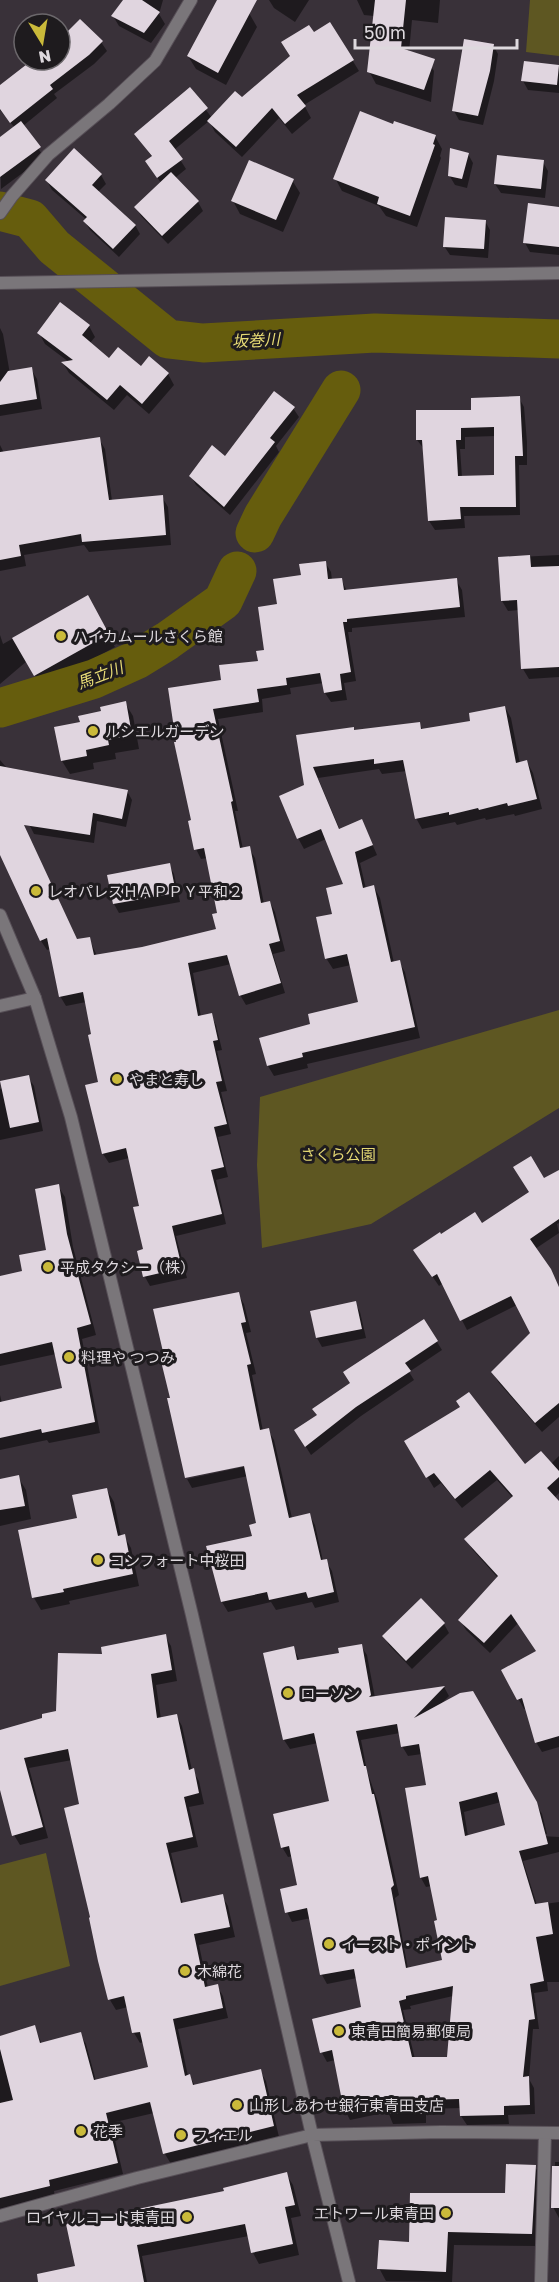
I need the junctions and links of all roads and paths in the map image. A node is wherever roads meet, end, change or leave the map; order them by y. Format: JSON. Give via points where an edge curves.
{"nodes":[{"id":1,"x":191,"y":0,"type":"edge"},
{"id":2,"x":0,"y":213,"type":"edge"},
{"id":3,"x":559,"y":273,"type":"edge"},
{"id":4,"x":0,"y":283,"type":"edge"},
{"id":5,"x":0,"y":915,"type":"edge"},
{"id":6,"x":35,"y":998,"type":"junction"},
{"id":7,"x":0,"y":1006,"type":"edge"},
{"id":8,"x":545,"y":2133,"type":"junction"},
{"id":9,"x":559,"y":2133,"type":"edge"},
{"id":10,"x":312,"y":2135,"type":"junction"},
{"id":11,"x":0,"y":2216,"type":"edge"},
{"id":12,"x":349,"y":2282,"type":"edge"},
{"id":13,"x":541,"y":2282,"type":"edge"}],
"edges":[{"from":1,"to":2,"type":"street","via":[[155,61],[48,155]]},
{"from":3,"to":4,"type":"street"},
{"from":5,"to":6,"type":"street"},
{"from":6,"to":7,"type":"street"},
{"from":6,"to":10,"type":"street","via":[[71,1117],[192,1615]]},
{"from":8,"to":9,"type":"street"},
{"from":8,"to":10,"type":"street"},
{"from":8,"to":13,"type":"street"},
{"from":10,"to":11,"type":"street"},
{"from":10,"to":12,"type":"street"}]}
